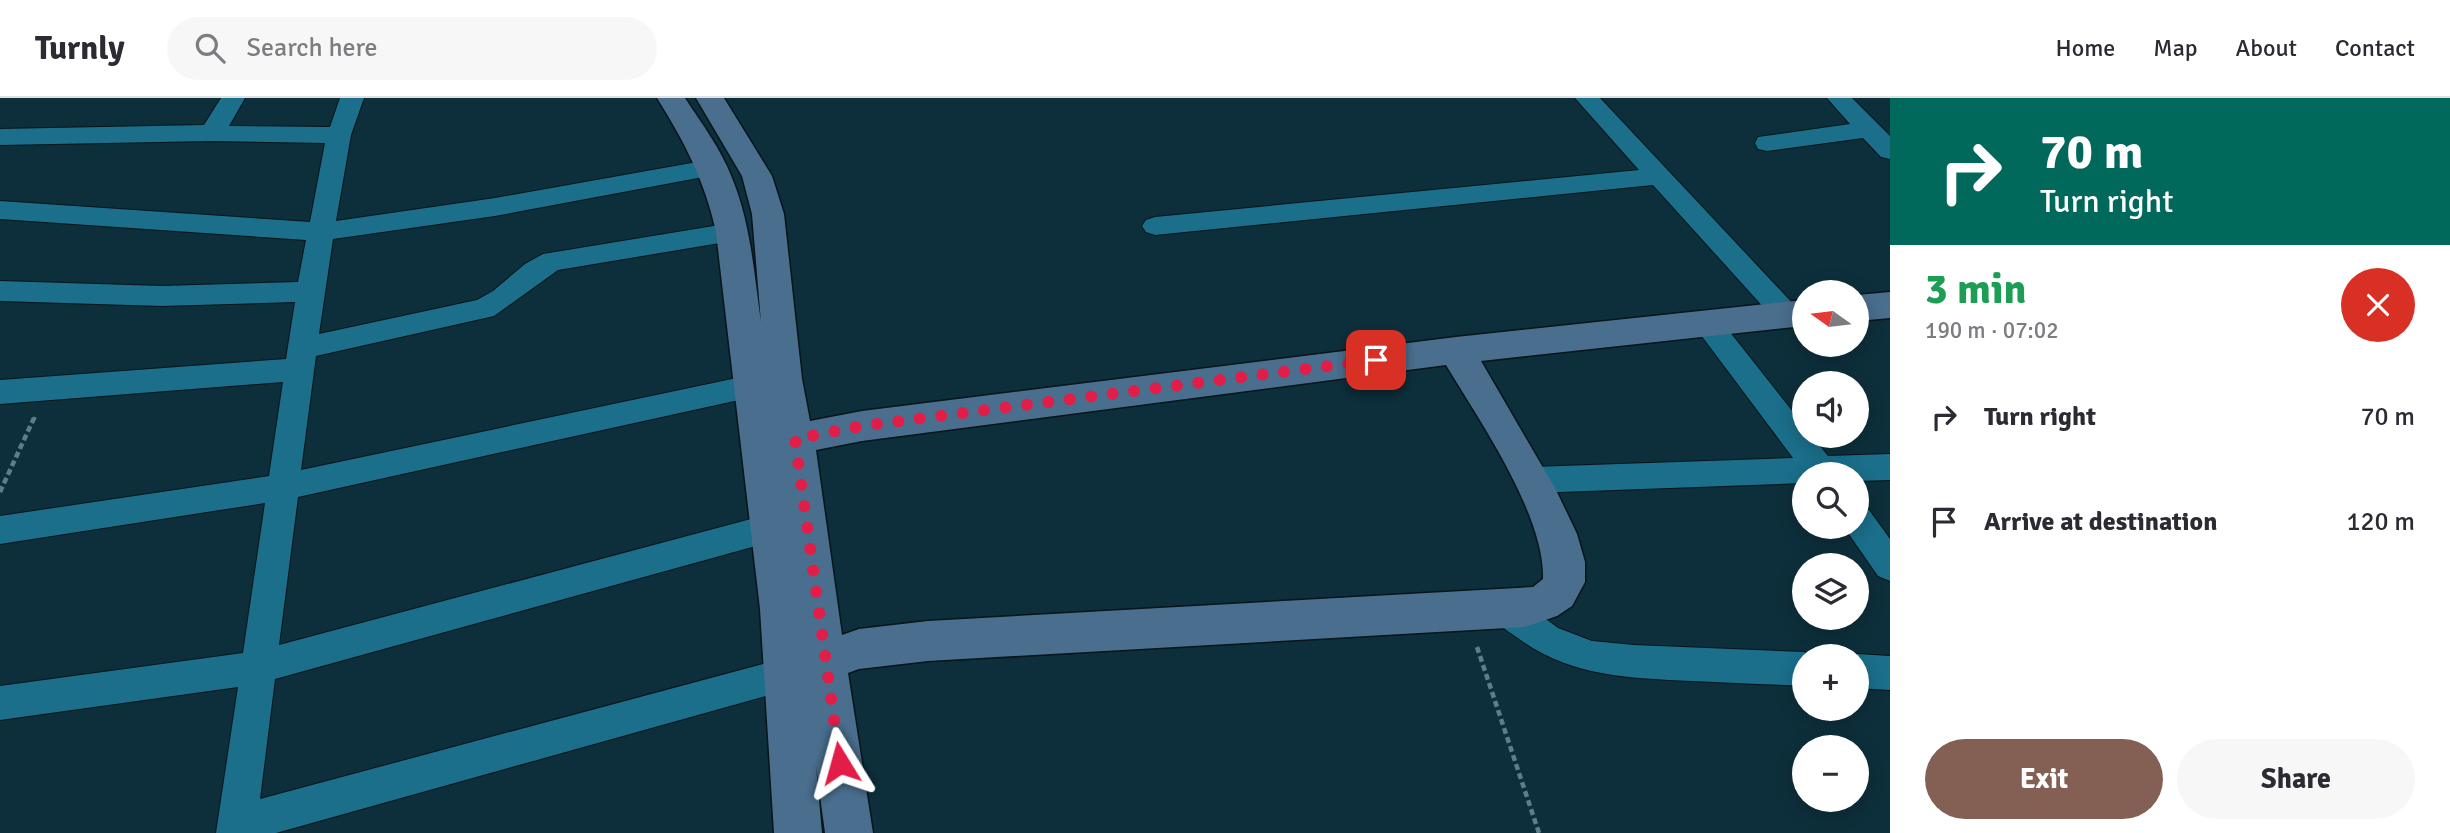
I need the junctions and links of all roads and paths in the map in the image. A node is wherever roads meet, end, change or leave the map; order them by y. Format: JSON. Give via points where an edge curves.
{"nodes":[{"id":1,"x":233,"y":98,"type":"edge"},
{"id":2,"x":352,"y":98,"type":"edge"},
{"id":3,"x":671,"y":98,"type":"edge"},
{"id":4,"x":710,"y":98,"type":"edge"},
{"id":5,"x":1587,"y":98,"type":"edge"},
{"id":6,"x":1839,"y":98,"type":"edge"},
{"id":7,"x":1868,"y":129,"type":"junction"},
{"id":8,"x":212,"y":133,"type":"junction"},
{"id":9,"x":339,"y":135,"type":"junction"},
{"id":10,"x":0,"y":137,"type":"edge"},
{"id":11,"x":1767,"y":144,"type":"dead end"},
{"id":12,"x":1890,"y":151,"type":"edge"},
{"id":13,"x":714,"y":167,"type":"junction"},
{"id":14,"x":1661,"y":176,"type":"junction"},
{"id":15,"x":0,"y":209,"type":"edge"},
{"id":16,"x":1156,"y":226,"type":"dead end"},
{"id":17,"x":321,"y":232,"type":"junction"},
{"id":18,"x":732,"y":232,"type":"junction"},
{"id":19,"x":0,"y":290,"type":"edge"},
{"id":20,"x":310,"y":292,"type":"junction"},
{"id":21,"x":1890,"y":305,"type":"edge"},
{"id":22,"x":1869,"y":307,"type":"edge"},
{"id":23,"x":1792,"y":310,"type":"edge"},
{"id":24,"x":1792,"y":313,"type":"edge"},
{"id":25,"x":1708,"y":324,"type":"junction"},
{"id":26,"x":1457,"y":350,"type":"junction"},
{"id":27,"x":301,"y":359,"type":"junction"},
{"id":28,"x":767,"y":382,"type":"junction"},
{"id":29,"x":48,"y":390,"type":"junction"},
{"id":30,"x":0,"y":392,"type":"edge"},
{"id":31,"x":795,"y":439,"type":"junction"},
{"id":32,"x":1814,"y":462,"type":"edge"},
{"id":33,"x":1890,"y":467,"type":"edge"},
{"id":34,"x":1869,"y":469,"type":"edge"},
{"id":35,"x":1792,"y":473,"type":"edge"},
{"id":36,"x":1532,"y":480,"type":"junction"},
{"id":37,"x":283,"y":487,"type":"junction"},
{"id":38,"x":0,"y":492,"type":"edge"},
{"id":39,"x":770,"y":528,"type":"junction"},
{"id":40,"x":0,"y":530,"type":"edge"},
{"id":41,"x":1869,"y":537,"type":"edge"},
{"id":42,"x":1890,"y":566,"type":"edge"},
{"id":43,"x":1485,"y":611,"type":"junction"},
{"id":44,"x":260,"y":667,"type":"junction"},
{"id":45,"x":804,"y":668,"type":"junction"},
{"id":46,"x":1792,"y":668,"type":"edge"},
{"id":47,"x":1869,"y":672,"type":"edge"},
{"id":48,"x":1890,"y":673,"type":"edge"},
{"id":49,"x":0,"y":703,"type":"edge"},
{"id":50,"x":237,"y":829,"type":"edge"},
{"id":51,"x":798,"y":833,"type":"edge"},
{"id":52,"x":849,"y":833,"type":"edge"},
{"id":53,"x":1539,"y":833,"type":"edge"}],
"edges":[{"from":1,"to":8,"type":"street"},
{"from":2,"to":9,"type":"street"},
{"from":3,"to":13,"type":"street"},
{"from":4,"to":28,"type":"street","via":[[757,176],[768,214]]},
{"from":5,"to":14,"type":"street"},
{"from":6,"to":7,"type":"street"},
{"from":7,"to":11,"type":"street"},
{"from":7,"to":12,"type":"street"},
{"from":8,"to":9,"type":"street"},
{"from":8,"to":10,"type":"street"},
{"from":9,"to":17,"type":"street"},
{"from":13,"to":17,"type":"street","via":[[495,207]]},
{"from":13,"to":18,"type":"street"},
{"from":14,"to":16,"type":"street"},
{"from":14,"to":23,"type":"street"},
{"from":15,"to":17,"type":"street"},
{"from":17,"to":20,"type":"street"},
{"from":18,"to":27,"type":"street","via":[[553,261],[534,269],[508,296],[484,309]]},
{"from":18,"to":28,"type":"street"},
{"from":19,"to":20,"type":"street","via":[[162,296]]},
{"from":20,"to":27,"type":"street"},
{"from":21,"to":22,"type":"street"},
{"from":24,"to":25,"type":"street"},
{"from":25,"to":26,"type":"street"},
{"from":25,"to":32,"type":"street"},
{"from":26,"to":31,"type":"street","via":[[874,424]]},
{"from":26,"to":36,"type":"street"},
{"from":27,"to":29,"type":"street"},
{"from":27,"to":37,"type":"street"},
{"from":28,"to":31,"type":"street"},
{"from":28,"to":37,"type":"street"},
{"from":28,"to":39,"type":"street"},
{"from":29,"to":30,"type":"street"},
{"from":29,"to":38,"type":"path"},
{"from":31,"to":45,"type":"street"},
{"from":33,"to":34,"type":"street"},
{"from":35,"to":36,"type":"street"},
{"from":36,"to":43,"type":"street","via":[[1560,548],[1565,579],[1559,592],[1547,601]]},
{"from":37,"to":40,"type":"street"},
{"from":37,"to":44,"type":"street"},
{"from":39,"to":44,"type":"street"},
{"from":39,"to":45,"type":"street","via":[[781,609]]},
{"from":41,"to":42,"type":"street"},
{"from":43,"to":45,"type":"street","via":[[928,640],[859,649]]},
{"from":43,"to":46,"type":"street","via":[[1592,657]]},
{"from":43,"to":53,"type":"path"},
{"from":44,"to":49,"type":"street"},
{"from":44,"to":50,"type":"street"},
{"from":45,"to":50,"type":"street"},
{"from":45,"to":51,"type":"street"},
{"from":45,"to":52,"type":"street"},
{"from":47,"to":48,"type":"street"}]}
